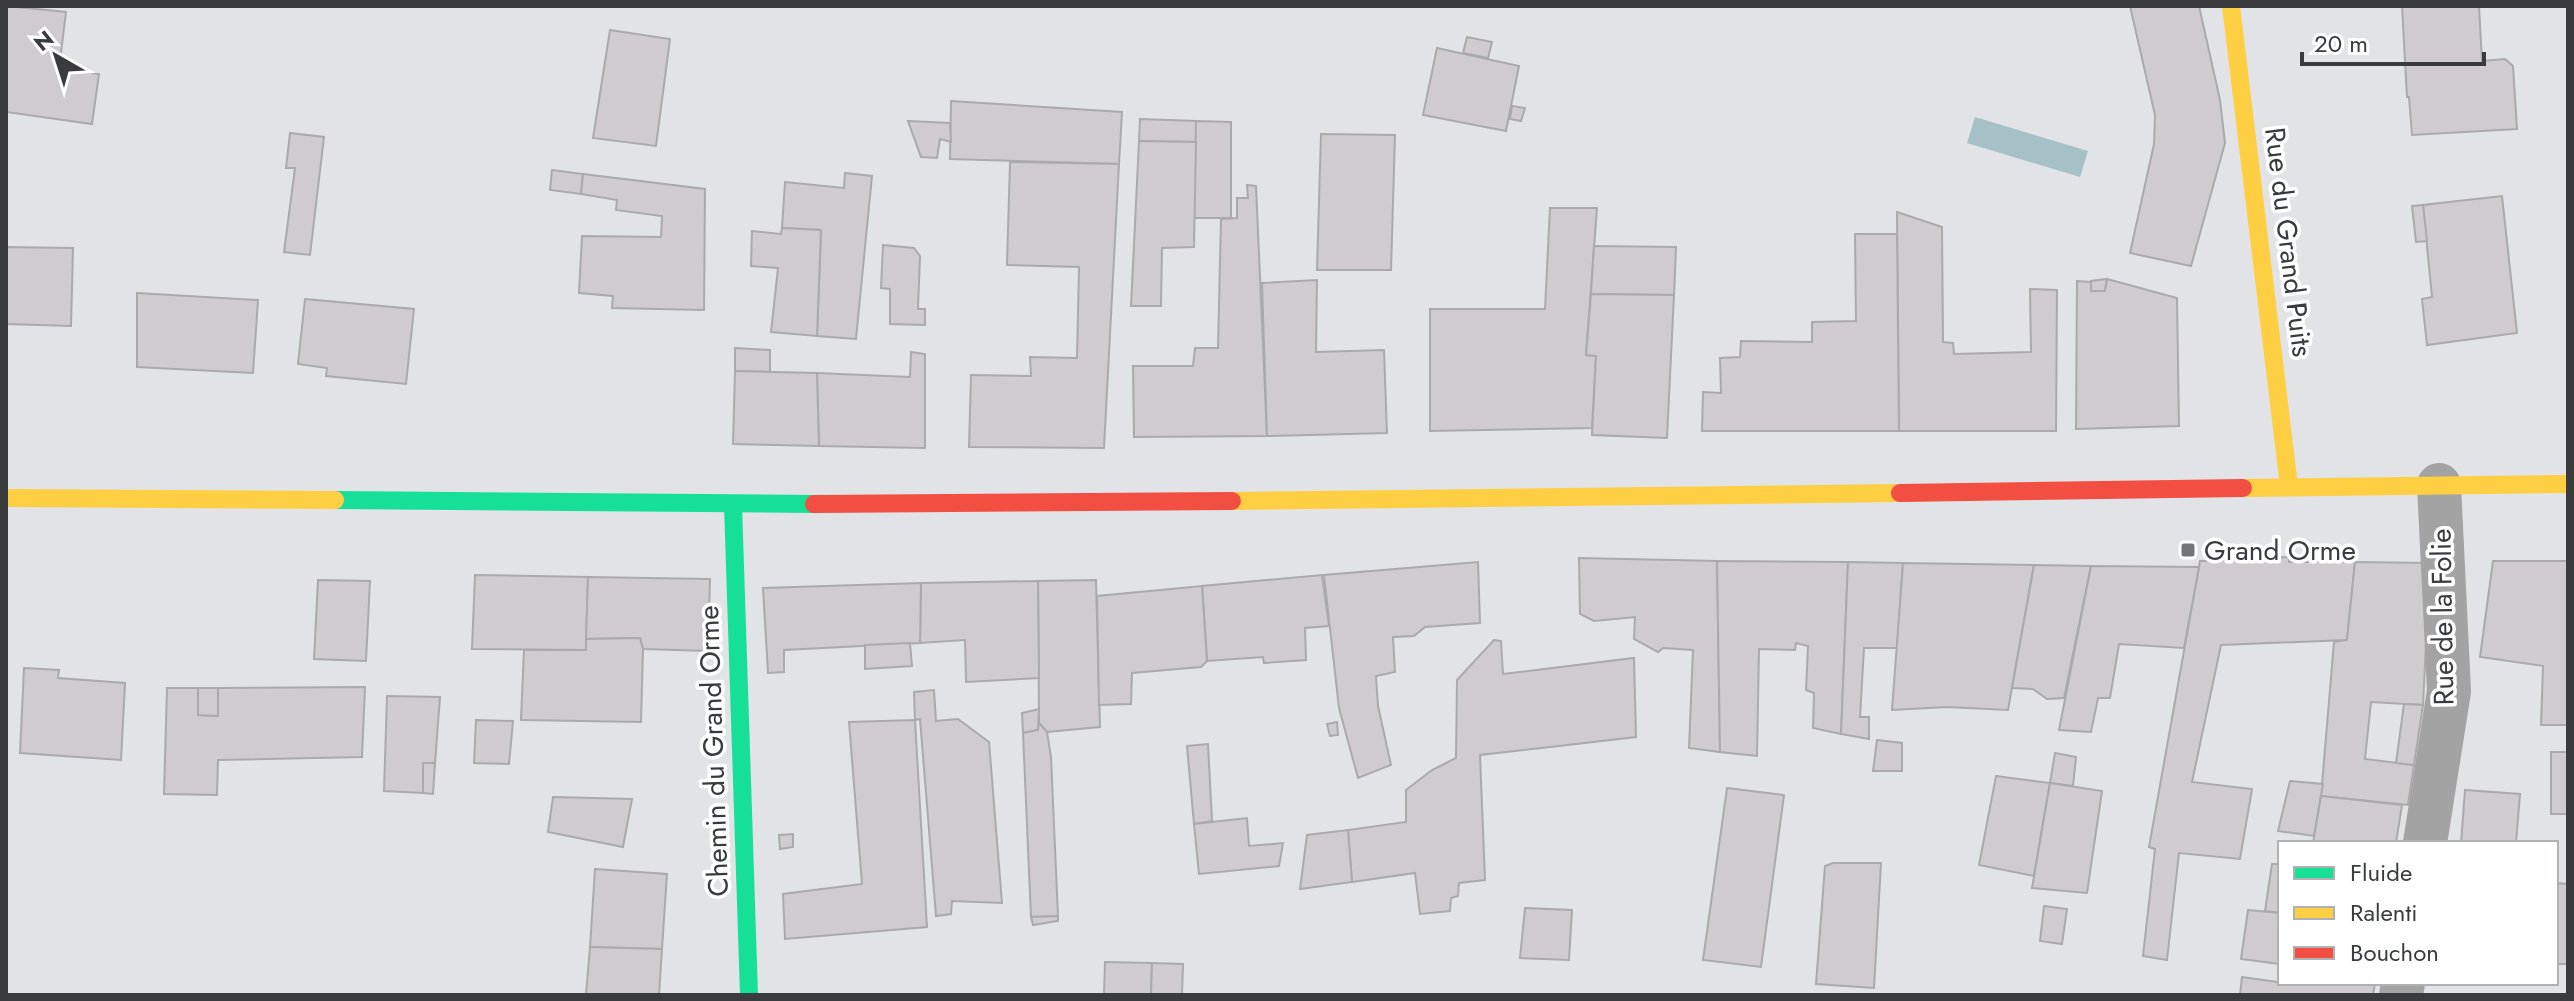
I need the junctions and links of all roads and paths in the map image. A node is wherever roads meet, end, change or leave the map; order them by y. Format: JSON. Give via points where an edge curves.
{"nodes":[{"id":1,"x":2231,"y":6,"type":"edge"},
{"id":2,"x":2568,"y":484,"type":"edge"},
{"id":3,"x":2439,"y":485,"type":"junction"},
{"id":4,"x":2289,"y":486,"type":"junction"},
{"id":5,"x":6,"y":498,"type":"edge"},
{"id":6,"x":733,"y":505,"type":"junction"},
{"id":7,"x":2425,"y":841,"type":"edge"},
{"id":8,"x":749,"y":995,"type":"edge"}],
"edges":[{"from":1,"to":4,"type":"main road","name":"Rue du Grand Puits"},
{"from":2,"to":3,"type":"main road"},
{"from":3,"to":4,"type":"main road"},
{"from":3,"to":7,"type":"street","name":"Rue de la Folie","via":[[2449,691]]},
{"from":4,"to":6,"type":"main road"},
{"from":5,"to":6,"type":"main road"},
{"from":6,"to":8,"type":"main road","name":"Chemin du Grand Orme"}]}
